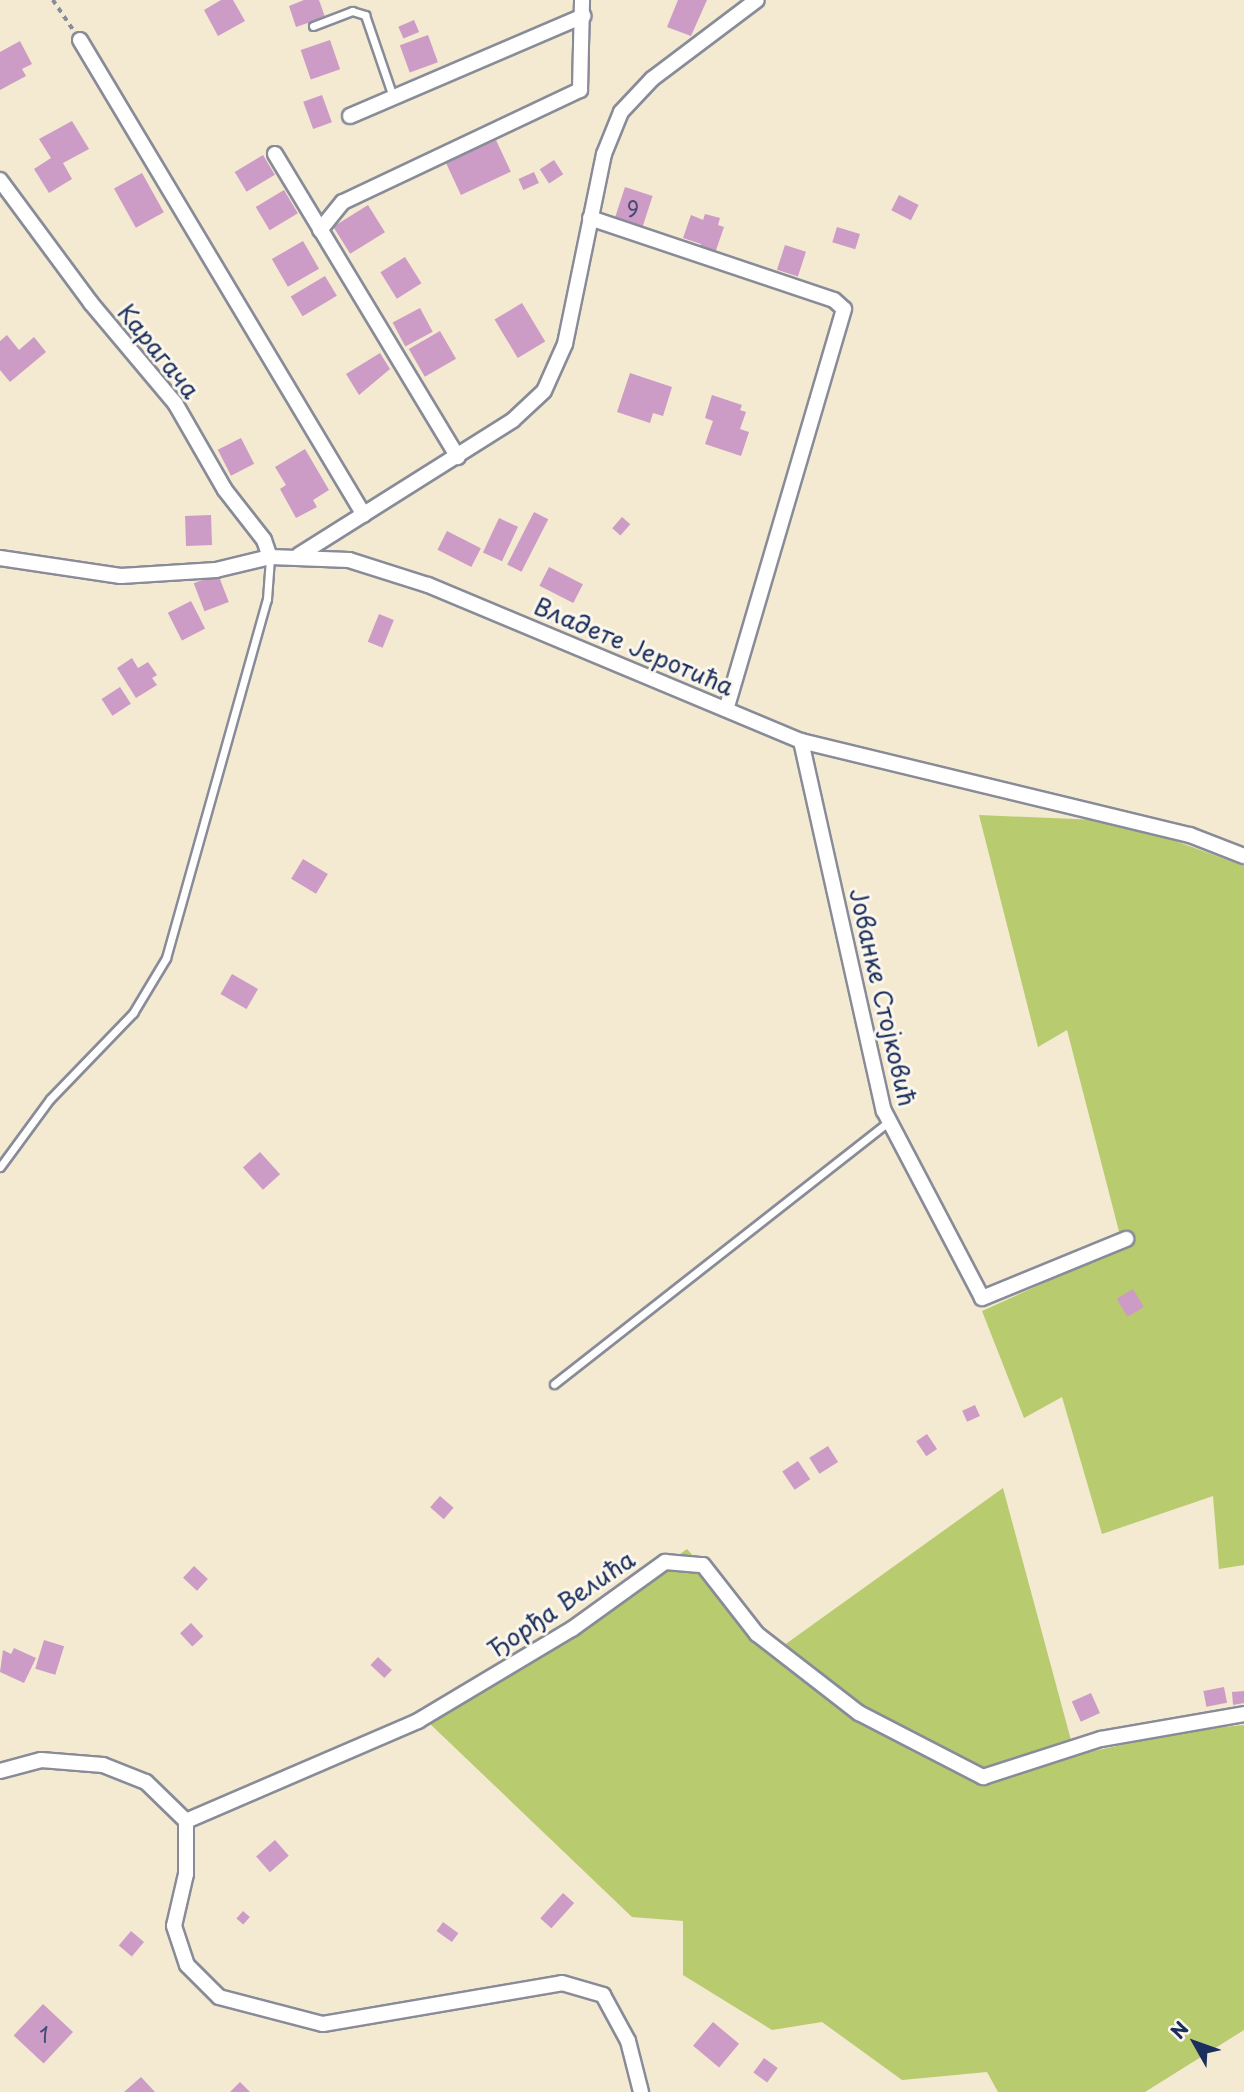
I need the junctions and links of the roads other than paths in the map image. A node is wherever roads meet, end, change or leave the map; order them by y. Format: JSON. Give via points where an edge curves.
{"nodes":[{"id":1,"x":582,"y":0,"type":"edge"},
{"id":2,"x":757,"y":0,"type":"edge"},
{"id":3,"x":583,"y":16,"type":"junction"},
{"id":4,"x":313,"y":26,"type":"dead end"},
{"id":5,"x":80,"y":40,"type":"road end"},
{"id":6,"x":393,"y":98,"type":"junction"},
{"id":7,"x":350,"y":116,"type":"dead end"},
{"id":8,"x":275,"y":154,"type":"dead end"},
{"id":9,"x":0,"y":180,"type":"edge"},
{"id":10,"x":590,"y":218,"type":"junction"},
{"id":11,"x":320,"y":230,"type":"junction"},
{"id":12,"x":458,"y":457,"type":"junction"},
{"id":13,"x":364,"y":515,"type":"junction"},
{"id":14,"x":299,"y":555,"type":"junction"},
{"id":15,"x":270,"y":557,"type":"junction"},
{"id":16,"x":0,"y":558,"type":"edge"},
{"id":17,"x":726,"y":709,"type":"junction"},
{"id":18,"x":801,"y":741,"type":"junction"},
{"id":19,"x":1244,"y":856,"type":"edge"},
{"id":20,"x":889,"y":1121,"type":"junction"},
{"id":21,"x":0,"y":1167,"type":"edge"},
{"id":22,"x":1126,"y":1239,"type":"dead end"},
{"id":23,"x":554,"y":1384,"type":"dead end"},
{"id":24,"x":1244,"y":1714,"type":"edge"},
{"id":25,"x":0,"y":1771,"type":"edge"},
{"id":26,"x":186,"y":1821,"type":"junction"},
{"id":27,"x":641,"y":2092,"type":"edge"}],
"edges":[{"from":1,"to":3,"type":"street"},
{"from":2,"to":10,"type":"street","via":[[632,96],[611,132]]},
{"from":3,"to":6,"type":"street"},
{"from":3,"to":11,"type":"street","via":[[580,90],[343,202]]},
{"from":4,"to":6,"type":"lane","via":[[352,11],[365,15]]},
{"from":5,"to":13,"type":"street"},
{"from":6,"to":7,"type":"street"},
{"from":8,"to":11,"type":"street"},
{"from":9,"to":15,"type":"street","name":"Карагача","via":[[91,303],[175,402],[225,491],[264,540]]},
{"from":10,"to":12,"type":"street","via":[[565,344],[544,391],[513,420]]},
{"from":10,"to":17,"type":"street","via":[[834,300],[844,309]]},
{"from":11,"to":12,"type":"street"},
{"from":12,"to":13,"type":"street"},
{"from":13,"to":14,"type":"street"},
{"from":14,"to":15,"type":"street","name":"Владете Јеротића"},
{"from":14,"to":17,"type":"street","name":"Владете Јеротића","via":[[349,561],[428,585]]},
{"from":15,"to":16,"type":"street","name":"Владете Јеротића","via":[[216,570],[121,576]]},
{"from":15,"to":21,"type":"lane","via":[[267,600],[166,958],[133,1013],[50,1098]]},
{"from":17,"to":18,"type":"street","name":"Владете Јеротића"},
{"from":18,"to":19,"type":"street","name":"Владете Јеротића","via":[[1190,835]]},
{"from":18,"to":20,"type":"street","name":"Јованке Стојковић"},
{"from":20,"to":22,"type":"street","name":"Јованке Стојковић","via":[[982,1298]]},
{"from":20,"to":23,"type":"lane"},
{"from":24,"to":26,"type":"street","name":"Ђорђа Велића","via":[[1101,1739],[983,1777],[859,1713],[757,1634],[704,1565],[665,1562],[572,1629],[418,1721]]},
{"from":25,"to":26,"type":"street","via":[[41,1760],[103,1765],[146,1782]]},
{"from":26,"to":27,"type":"street","via":[[186,1874],[174,1926],[187,1965],[219,1997],[323,2024],[562,1983],[603,1995],[628,2040]]}]}
